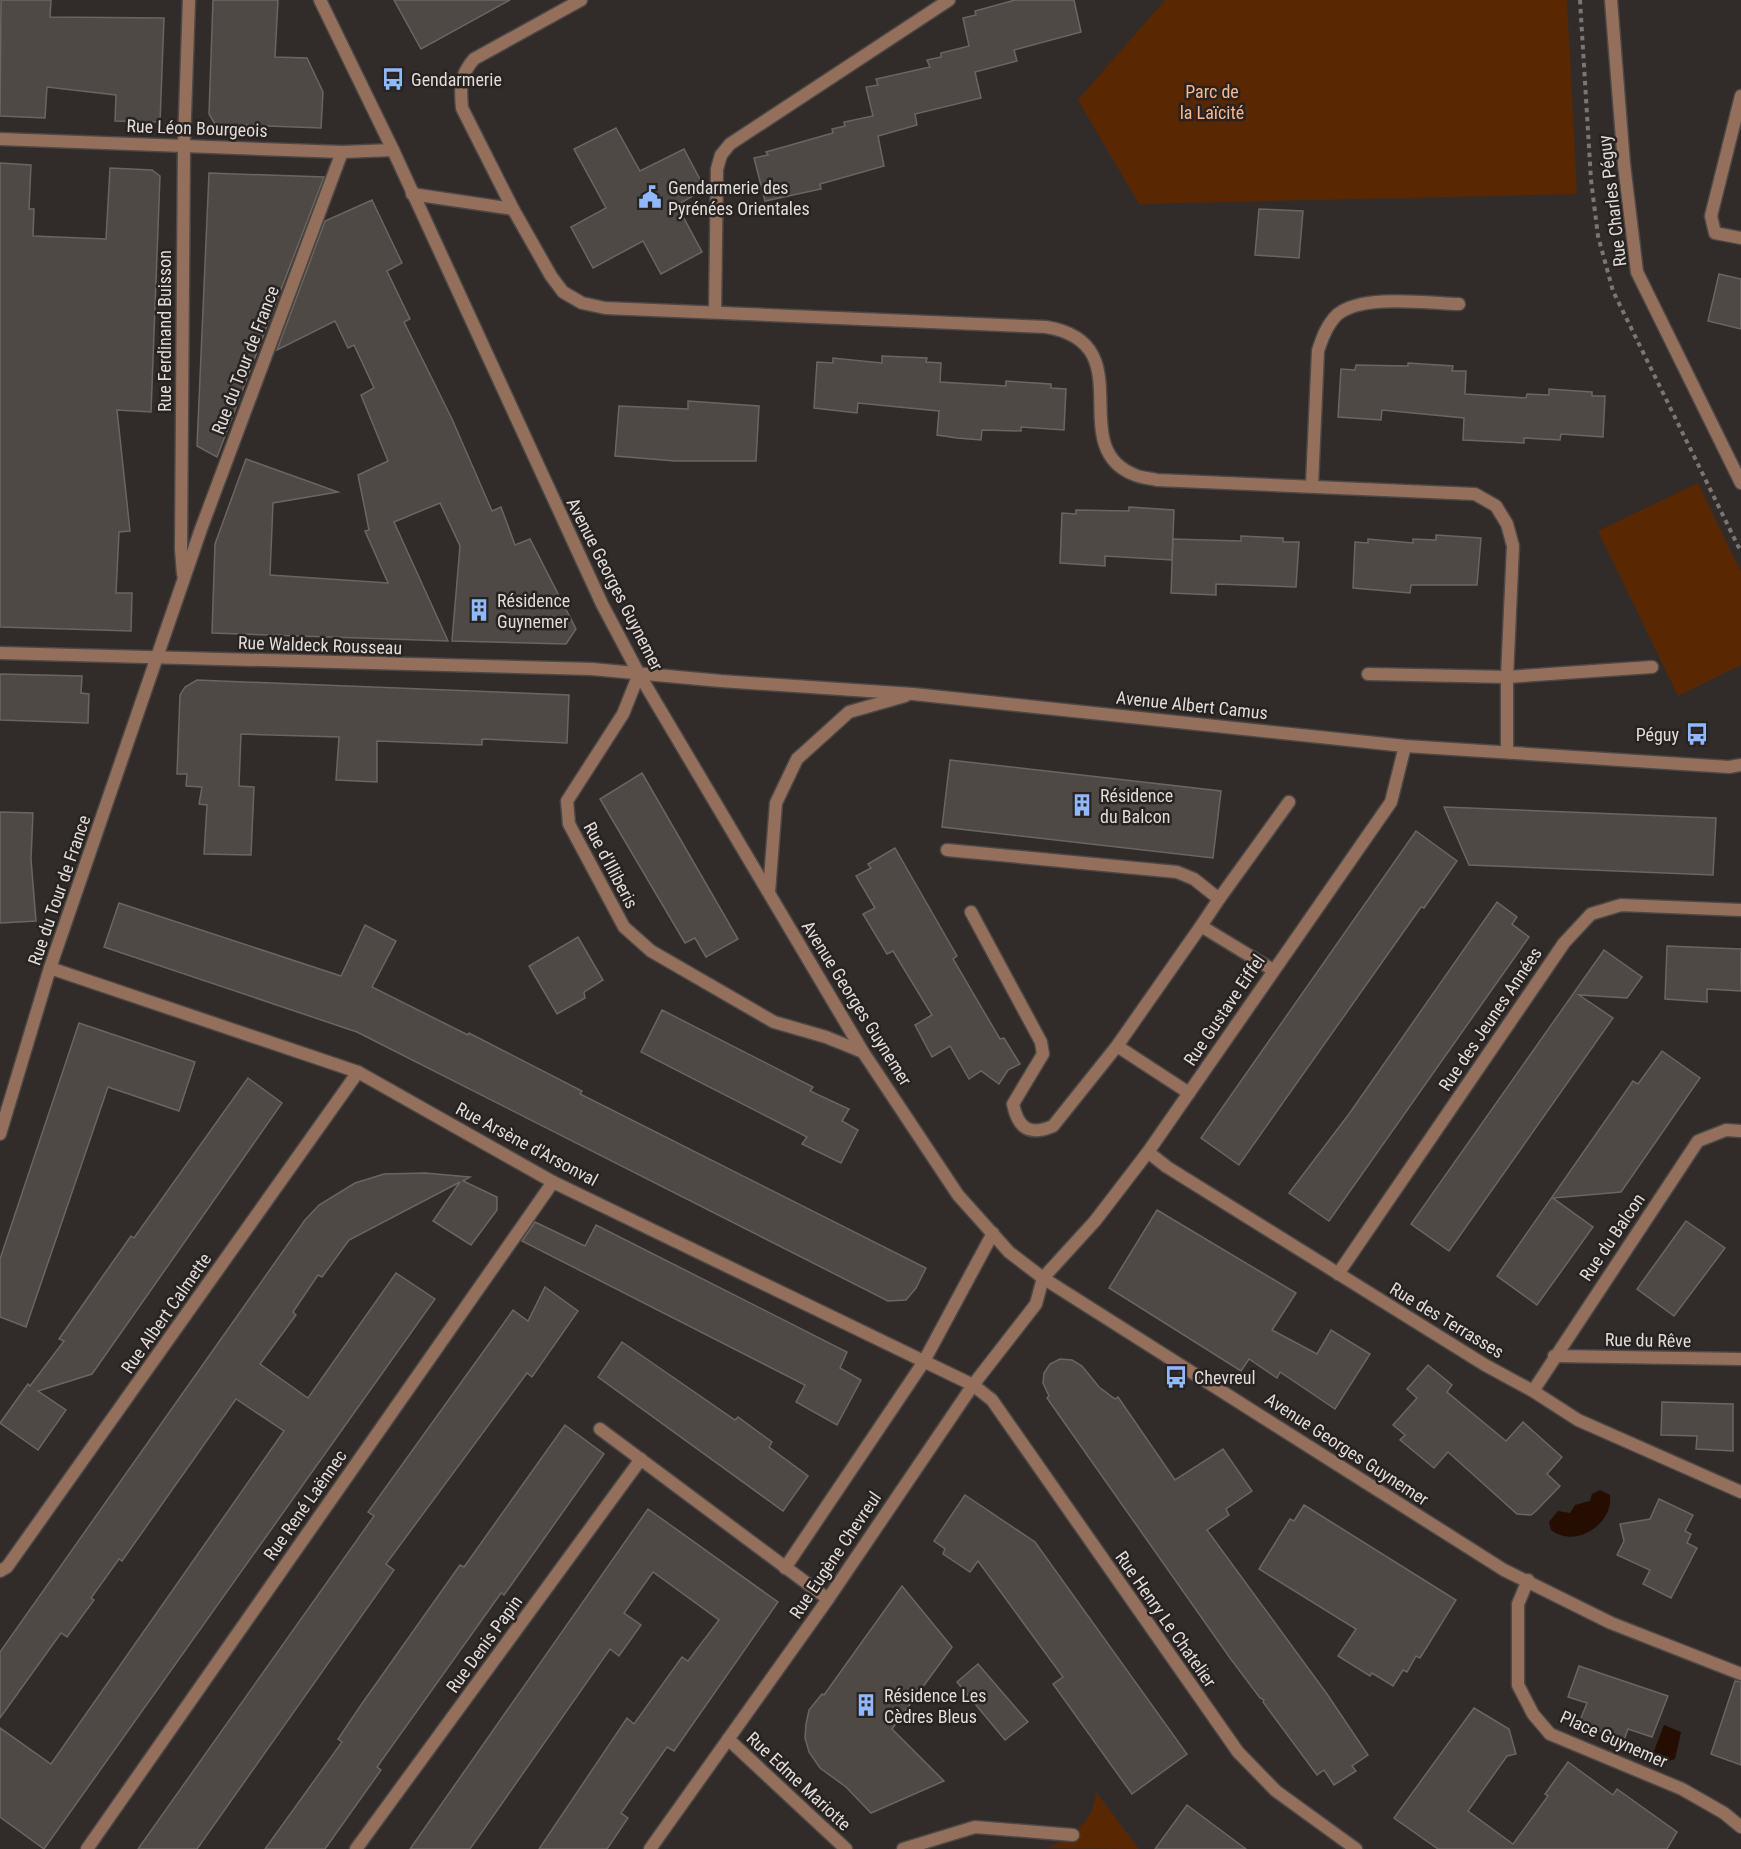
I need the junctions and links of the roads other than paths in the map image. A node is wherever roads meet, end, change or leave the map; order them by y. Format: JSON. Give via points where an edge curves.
{"nodes":[{"id":1,"x":189,"y":0,"type":"edge"},
{"id":2,"x":320,"y":0,"type":"edge"},
{"id":3,"x":581,"y":0,"type":"edge"},
{"id":4,"x":949,"y":0,"type":"edge"},
{"id":5,"x":1611,"y":0,"type":"edge"},
{"id":6,"x":1741,"y":96,"type":"edge"},
{"id":7,"x":0,"y":139,"type":"edge"},
{"id":8,"x":184,"y":144,"type":"junction"},
{"id":9,"x":393,"y":150,"type":"junction"},
{"id":10,"x":342,"y":152,"type":"junction"},
{"id":11,"x":412,"y":194,"type":"junction"},
{"id":12,"x":513,"y":209,"type":"junction"},
{"id":13,"x":1741,"y":238,"type":"edge"},
{"id":14,"x":1459,"y":304,"type":"dead end"},
{"id":15,"x":715,"y":312,"type":"junction"},
{"id":16,"x":1741,"y":483,"type":"edge"},
{"id":17,"x":1312,"y":485,"type":"junction"},
{"id":18,"x":184,"y":581,"type":"junction"},
{"id":19,"x":0,"y":653,"type":"edge"},
{"id":20,"x":158,"y":659,"type":"junction"},
{"id":21,"x":1652,"y":667,"type":"dead end"},
{"id":22,"x":639,"y":674,"type":"junction"},
{"id":23,"x":1368,"y":674,"type":"dead end"},
{"id":24,"x":1507,"y":676,"type":"junction"},
{"id":25,"x":913,"y":693,"type":"junction"},
{"id":26,"x":1405,"y":746,"type":"junction"},
{"id":27,"x":1507,"y":752,"type":"junction"},
{"id":28,"x":1741,"y":765,"type":"edge"},
{"id":29,"x":1289,"y":802,"type":"dead end"},
{"id":30,"x":946,"y":850,"type":"dead end"},
{"id":31,"x":769,"y":892,"type":"junction"},
{"id":32,"x":1219,"y":899,"type":"junction"},
{"id":33,"x":1741,"y":909,"type":"edge"},
{"id":34,"x":971,"y":912,"type":"dead end"},
{"id":35,"x":1201,"y":926,"type":"junction"},
{"id":36,"x":50,"y":968,"type":"junction"},
{"id":37,"x":1273,"y":970,"type":"junction"},
{"id":38,"x":1116,"y":1046,"type":"junction"},
{"id":39,"x":863,"y":1052,"type":"junction"},
{"id":40,"x":358,"y":1072,"type":"junction"},
{"id":41,"x":1189,"y":1093,"type":"junction"},
{"id":42,"x":1741,"y":1131,"type":"edge"},
{"id":43,"x":0,"y":1134,"type":"edge"},
{"id":44,"x":1148,"y":1152,"type":"junction"},
{"id":45,"x":554,"y":1182,"type":"junction"},
{"id":46,"x":993,"y":1233,"type":"junction"},
{"id":47,"x":1338,"y":1274,"type":"junction"},
{"id":48,"x":1043,"y":1278,"type":"junction"},
{"id":49,"x":1554,"y":1356,"type":"junction"},
{"id":50,"x":1741,"y":1359,"type":"edge"},
{"id":51,"x":923,"y":1363,"type":"junction"},
{"id":52,"x":973,"y":1385,"type":"junction"},
{"id":53,"x":1533,"y":1391,"type":"junction"},
{"id":54,"x":600,"y":1429,"type":"dead end"},
{"id":55,"x":640,"y":1459,"type":"junction"},
{"id":56,"x":1741,"y":1492,"type":"edge"},
{"id":57,"x":785,"y":1568,"type":"junction"},
{"id":58,"x":0,"y":1571,"type":"edge"},
{"id":59,"x":1528,"y":1580,"type":"junction"},
{"id":60,"x":828,"y":1599,"type":"junction"},
{"id":61,"x":1741,"y":1674,"type":"edge"},
{"id":62,"x":728,"y":1739,"type":"junction"},
{"id":63,"x":1741,"y":1827,"type":"edge"},
{"id":64,"x":1072,"y":1835,"type":"dead end"},
{"id":65,"x":87,"y":1849,"type":"edge"},
{"id":66,"x":356,"y":1849,"type":"edge"},
{"id":67,"x":650,"y":1849,"type":"edge"},
{"id":68,"x":846,"y":1849,"type":"edge"},
{"id":69,"x":903,"y":1849,"type":"edge"},
{"id":70,"x":1356,"y":1849,"type":"edge"}],
"edges":[{"from":1,"to":8,"type":"street","name":"Rue Ferdinand Buisson"},
{"from":2,"to":9,"type":"street","name":"Avenue Georges Guynemer"},
{"from":3,"to":12,"type":"street","via":[[474,59],[463,73],[462,108]]},
{"from":4,"to":15,"type":"street","via":[[730,144],[721,154],[717,169]]},
{"from":5,"to":16,"type":"street","name":"Rue Charles Péguy","via":[[1637,272]]},
{"from":6,"to":13,"type":"street","via":[[1711,216],[1715,233]]},
{"from":7,"to":8,"type":"street","name":"Rue Léon Bourgeois"},
{"from":8,"to":10,"type":"street","name":"Rue Léon Bourgeois"},
{"from":8,"to":18,"type":"street","name":"Rue Ferdinand Buisson"},
{"from":9,"to":10,"type":"street","name":"Rue Léon Bourgeois"},
{"from":9,"to":11,"type":"street","name":"Avenue Georges Guynemer"},
{"from":10,"to":18,"type":"street","name":"Rue du Tour de France"},
{"from":11,"to":12,"type":"street"},
{"from":11,"to":22,"type":"street","name":"Avenue Georges Guynemer","via":[[602,604]]},
{"from":12,"to":15,"type":"street","via":[[551,276],[563,292],[582,303],[605,308]]},
{"from":14,"to":17,"type":"street","via":[[1368,302],[1339,313],[1324,333],[1318,351]]},
{"from":15,"to":17,"type":"street","via":[[1067,330],[1092,351],[1099,366],[1104,442],[1115,461],[1134,475],[1157,480]]},
{"from":17,"to":24,"type":"street","via":[[1475,494],[1496,506],[1507,524],[1513,546]]},
{"from":18,"to":20,"type":"street","name":"Rue Ferdinand Buisson"},
{"from":19,"to":20,"type":"street","name":"Rue Waldeck Rousseau"},
{"from":20,"to":22,"type":"street","name":"Rue Waldeck Rousseau","via":[[592,669]]},
{"from":20,"to":36,"type":"street","name":"Rue du Tour de France"},
{"from":21,"to":24,"type":"street"},
{"from":22,"to":25,"type":"street","name":"Avenue Albert Camus"},
{"from":22,"to":31,"type":"street","name":"Avenue Georges Guynemer"},
{"from":22,"to":39,"type":"street","name":"Rue d'Illiberis","via":[[622,714],[567,801],[569,824],[624,927],[651,951],[774,1022]]},
{"from":23,"to":24,"type":"street"},
{"from":24,"to":27,"type":"street"},
{"from":25,"to":26,"type":"street","name":"Avenue Albert Camus"},
{"from":25,"to":31,"type":"street","via":[[849,712],[797,759],[776,803]]},
{"from":26,"to":27,"type":"street","name":"Avenue Albert Camus"},
{"from":26,"to":37,"type":"street","name":"Rue Gustave Eiffel","via":[[1391,802]]},
{"from":27,"to":28,"type":"street","name":"Avenue Albert Camus"},
{"from":29,"to":32,"type":"street"},
{"from":30,"to":32,"type":"street","via":[[1178,872]]},
{"from":31,"to":39,"type":"street","name":"Avenue Georges Guynemer"},
{"from":32,"to":35,"type":"street"},
{"from":33,"to":47,"type":"street","name":"Rue des Jeunes Années","via":[[1621,904],[1591,914],[1564,943]]},
{"from":34,"to":38,"type":"street","via":[[1041,1042],[1043,1054],[1013,1104],[1016,1119],[1028,1130],[1042,1131],[1053,1126]]},
{"from":35,"to":37,"type":"street"},
{"from":35,"to":38,"type":"street"},
{"from":36,"to":40,"type":"street","name":"Rue Arsène d'Arsonval"},
{"from":36,"to":43,"type":"street","name":"Rue du Tour de France"},
{"from":37,"to":41,"type":"street","name":"Rue Gustave Eiffel"},
{"from":38,"to":41,"type":"street"},
{"from":39,"to":46,"type":"street","name":"Avenue Georges Guynemer","via":[[958,1195]]},
{"from":40,"to":45,"type":"street","name":"Rue Arsène d'Arsonval"},
{"from":40,"to":58,"type":"street","name":"Rue Albert Calmette","via":[[7,1567]]},
{"from":41,"to":44,"type":"street","name":"Rue Gustave Eiffel"},
{"from":42,"to":49,"type":"street","name":"Rue du Balcon","via":[[1726,1130],[1698,1141]]},
{"from":44,"to":47,"type":"street","name":"Rue des Terrasses"},
{"from":44,"to":48,"type":"street","name":"Rue Gustave Eiffel","via":[[1095,1221]]},
{"from":45,"to":51,"type":"street","name":"Rue Arsène d'Arsonval"},
{"from":45,"to":65,"type":"street","name":"Rue René Laënnec"},
{"from":46,"to":48,"type":"street","name":"Avenue Georges Guynemer","via":[[1009,1252]]},
{"from":46,"to":51,"type":"street","name":"Rue Eugène Chevreul"},
{"from":47,"to":53,"type":"street","name":"Rue des Terrasses"},
{"from":48,"to":52,"type":"street","name":"Rue Eugène Chevreul","via":[[1036,1304]]},
{"from":48,"to":59,"type":"street","name":"Avenue Georges Guynemer","via":[[1504,1570]]},
{"from":49,"to":50,"type":"street","name":"Rue du Rêve"},
{"from":49,"to":53,"type":"street","name":"Rue du Balcon"},
{"from":51,"to":52,"type":"street","name":"Rue Arsène d'Arsonval"},
{"from":51,"to":57,"type":"street","name":"Rue Eugène Chevreul"},
{"from":52,"to":60,"type":"street","name":"Rue Eugène Chevreul"},
{"from":52,"to":70,"type":"street","name":"Rue Henry Le Chatelier","via":[[992,1400],[1238,1752],[1276,1791]]},
{"from":53,"to":56,"type":"street","name":"Rue des Terrasses","via":[[1578,1420]]},
{"from":54,"to":55,"type":"street"},
{"from":55,"to":57,"type":"street"},
{"from":55,"to":66,"type":"street","name":"Rue Denis Papin"},
{"from":57,"to":60,"type":"street"},
{"from":59,"to":61,"type":"street","name":"Avenue Georges Guynemer","via":[[1611,1623]]},
{"from":59,"to":63,"type":"street","name":"Place Guynemer","via":[[1518,1604],[1518,1685],[1533,1714],[1550,1734],[1682,1789]]},
{"from":60,"to":62,"type":"street","name":"Rue Eugène Chevreul"},
{"from":62,"to":67,"type":"street","name":"Rue Eugène Chevreul"},
{"from":62,"to":68,"type":"street","name":"Rue Edme Mariotte"},
{"from":64,"to":69,"type":"street","via":[[975,1827]]}]}
